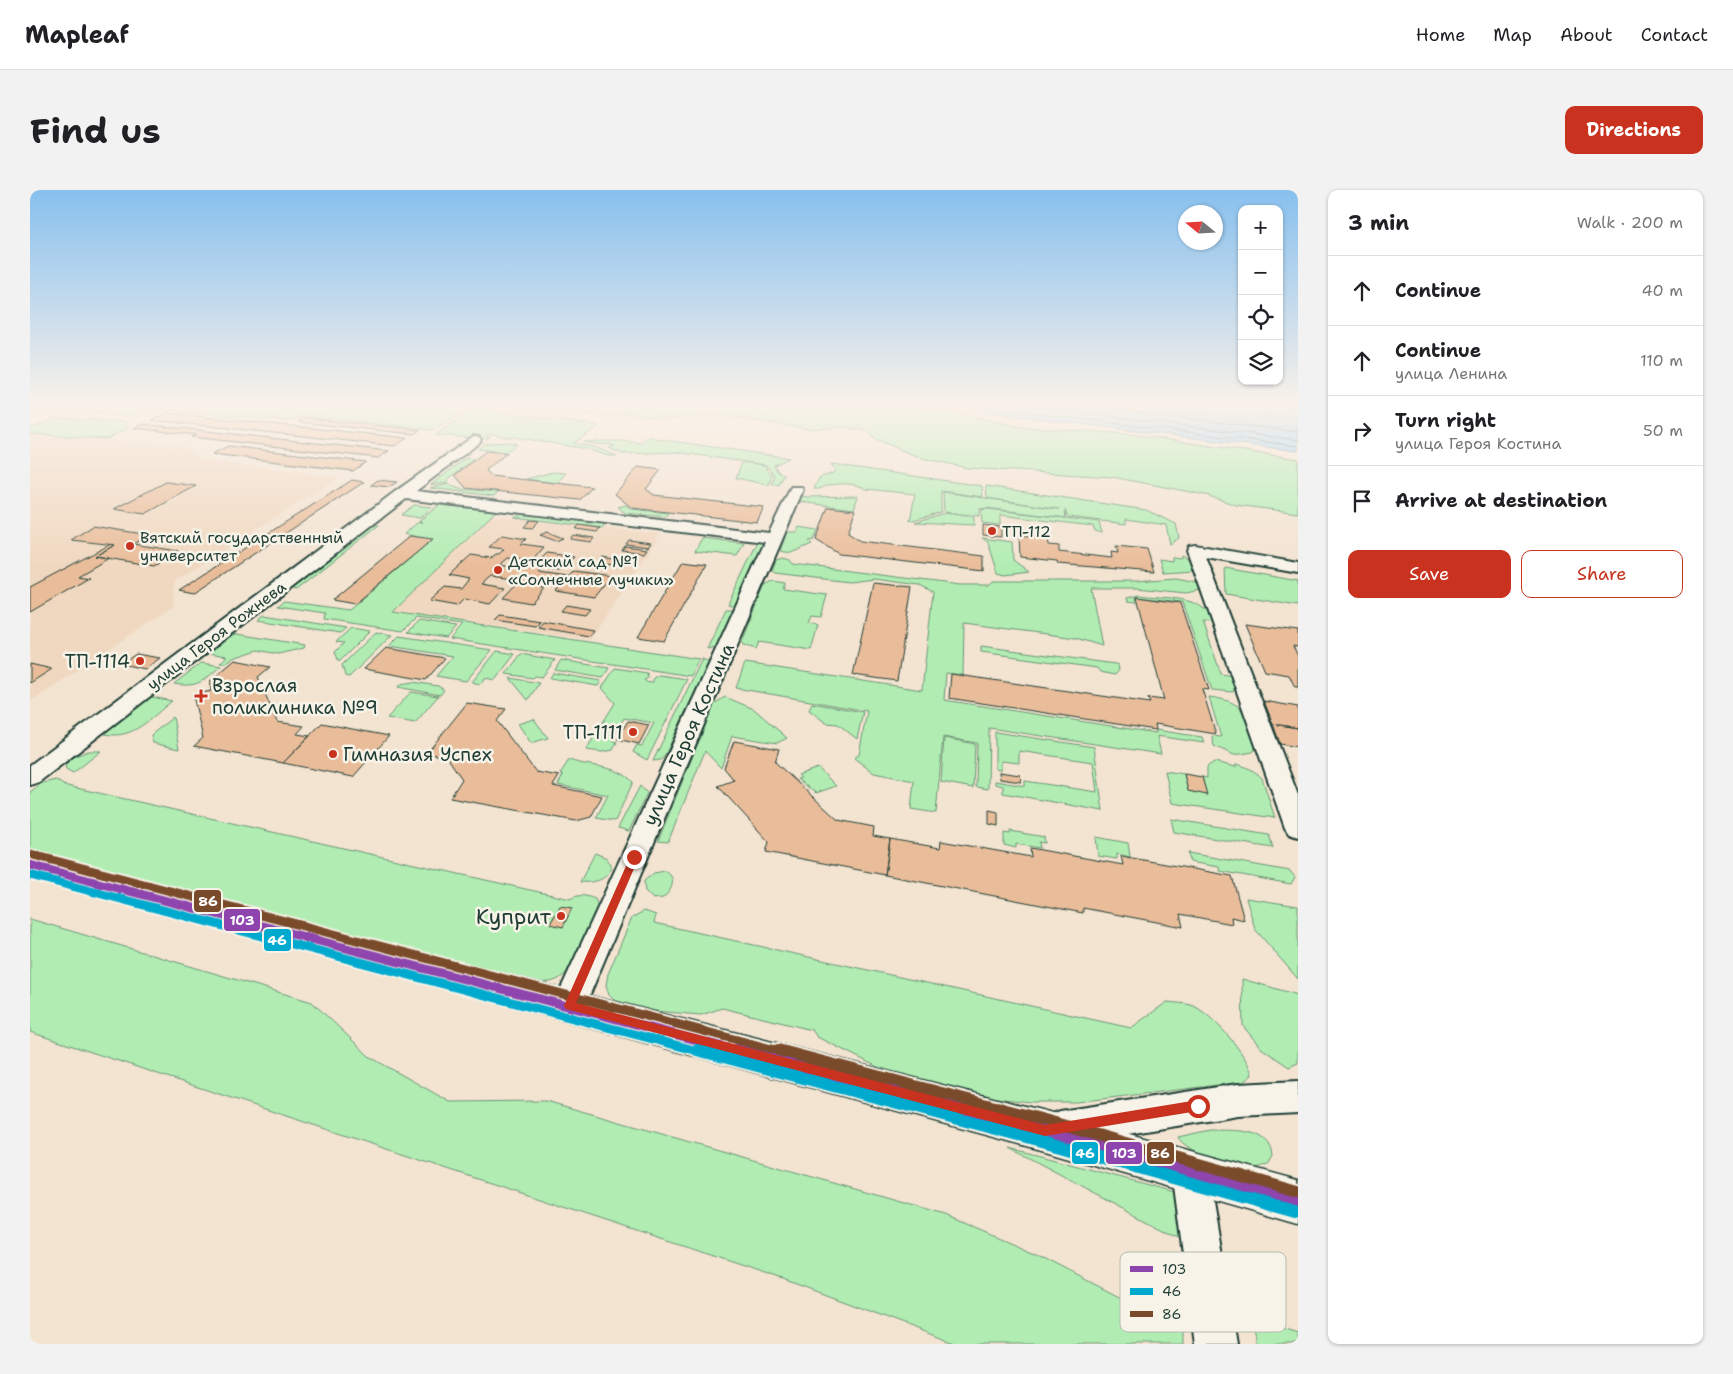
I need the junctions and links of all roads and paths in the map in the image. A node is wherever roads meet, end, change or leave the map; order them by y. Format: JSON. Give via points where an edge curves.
{"nodes":[{"id":1,"x":447,"y":460,"type":"edge"},
{"id":2,"x":796,"y":490,"type":"dead end"},
{"id":3,"x":401,"y":494,"type":"junction"},
{"id":4,"x":773,"y":538,"type":"junction"},
{"id":5,"x":1298,"y":568,"type":"edge"},
{"id":6,"x":30,"y":777,"type":"edge"},
{"id":7,"x":1298,"y":828,"type":"edge"},
{"id":8,"x":30,"y":865,"type":"edge"},
{"id":9,"x":570,"y":1006,"type":"junction"},
{"id":10,"x":1298,"y":1097,"type":"edge"},
{"id":11,"x":1045,"y":1131,"type":"junction"},
{"id":12,"x":1190,"y":1171,"type":"junction"},
{"id":13,"x":1298,"y":1202,"type":"edge"},
{"id":14,"x":1202,"y":1252,"type":"edge"}],
"edges":[{"from":1,"to":3,"type":"street","name":"улица Героя Рожнева"},
{"from":2,"to":4,"type":"street","name":"улица Героя Костина"},
{"from":3,"to":4,"type":"street"},
{"from":3,"to":6,"type":"street","name":"улица Героя Рожнева"},
{"from":4,"to":9,"type":"street","name":"улица Героя Костина"},
{"from":5,"to":7,"type":"street","via":[[1194,550]]},
{"from":8,"to":9,"type":"main road"},
{"from":9,"to":11,"type":"main road"},
{"from":10,"to":11,"type":"street","via":[[1238,1100]]},
{"from":11,"to":12,"type":"main road"},
{"from":12,"to":13,"type":"main road"},
{"from":12,"to":14,"type":"street"}]}
